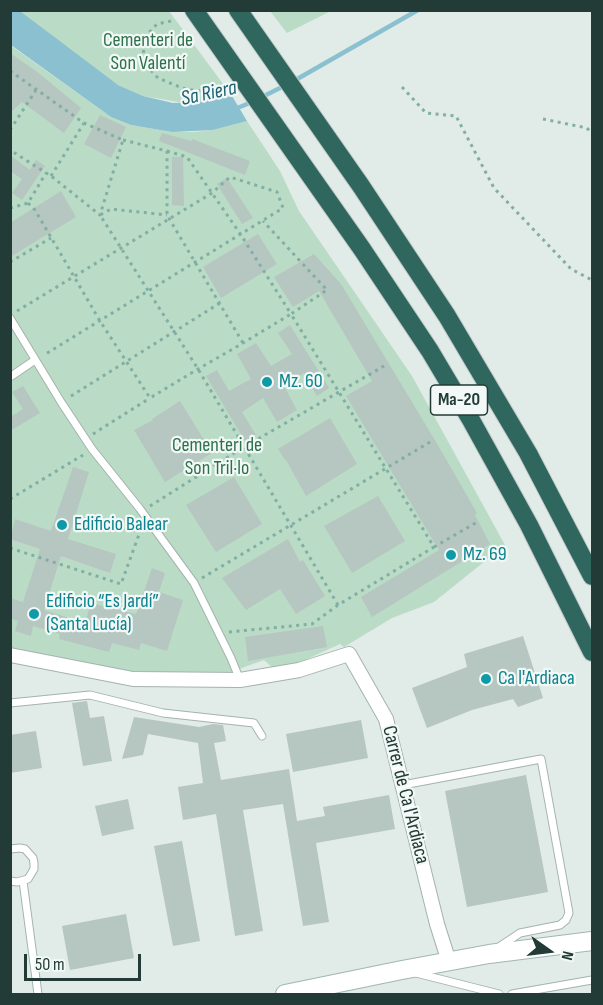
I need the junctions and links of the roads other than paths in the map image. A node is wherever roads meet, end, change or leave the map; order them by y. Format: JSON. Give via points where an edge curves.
{"nodes":[{"id":1,"x":194,"y":10,"type":"edge"},
{"id":2,"x":238,"y":10,"type":"edge"},
{"id":3,"x":10,"y":318,"type":"edge"},
{"id":4,"x":35,"y":360,"type":"junction"},
{"id":5,"x":10,"y":376,"type":"edge"},
{"id":6,"x":592,"y":576,"type":"edge"},
{"id":7,"x":592,"y":652,"type":"edge"},
{"id":8,"x":10,"y":656,"type":"edge"},
{"id":9,"x":240,"y":680,"type":"junction"},
{"id":10,"x":10,"y":703,"type":"edge"},
{"id":11,"x":262,"y":736,"type":"dead end"},
{"id":12,"x":403,"y":785,"type":"junction"},
{"id":13,"x":10,"y":849,"type":"edge"},
{"id":14,"x":10,"y":881,"type":"edge"},
{"id":15,"x":23,"y":881,"type":"junction"},
{"id":16,"x":592,"y":941,"type":"edge"},
{"id":17,"x":489,"y":954,"type":"junction"},
{"id":18,"x":449,"y":962,"type":"junction"},
{"id":19,"x":402,"y":970,"type":"junction"},
{"id":20,"x":592,"y":980,"type":"edge"},
{"id":21,"x":38,"y":994,"type":"edge"},
{"id":22,"x":285,"y":994,"type":"edge"},
{"id":23,"x":499,"y":994,"type":"edge"},
{"id":24,"x":512,"y":994,"type":"edge"}],
"edges":[{"from":1,"to":7,"type":"highway","number":"Ma-20","via":[[435,359],[525,517]]},
{"from":2,"to":6,"type":"highway","number":"Ma-20","via":[[330,141],[484,376]]},
{"from":3,"to":4,"type":"lane"},
{"from":4,"to":5,"type":"lane"},
{"from":4,"to":9,"type":"lane","via":[[92,449],[194,583]]},
{"from":8,"to":9,"type":"street","name":"Carrer de Ca l'Ardiaca","via":[[133,679]]},
{"from":9,"to":12,"type":"street","name":"Carrer de Ca l'Ardiaca","via":[[299,670],[349,654],[387,719]]},
{"from":10,"to":11,"type":"lane","via":[[90,695],[163,713],[254,723]]},
{"from":12,"to":17,"type":"lane","via":[[541,759],[569,913],[560,925],[520,933]]},
{"from":12,"to":18,"type":"street","name":"Carrer de Ca l'Ardiaca"},
{"from":13,"to":15,"type":"lane","via":[[25,849],[33,858],[34,869]]},
{"from":14,"to":15,"type":"lane"},
{"from":15,"to":21,"type":"lane"},
{"from":16,"to":17,"type":"main road"},
{"from":17,"to":18,"type":"main road"},
{"from":18,"to":19,"type":"main road"},
{"from":19,"to":22,"type":"main road"},
{"from":19,"to":23,"type":"lane"},
{"from":20,"to":24,"type":"lane"}]}
